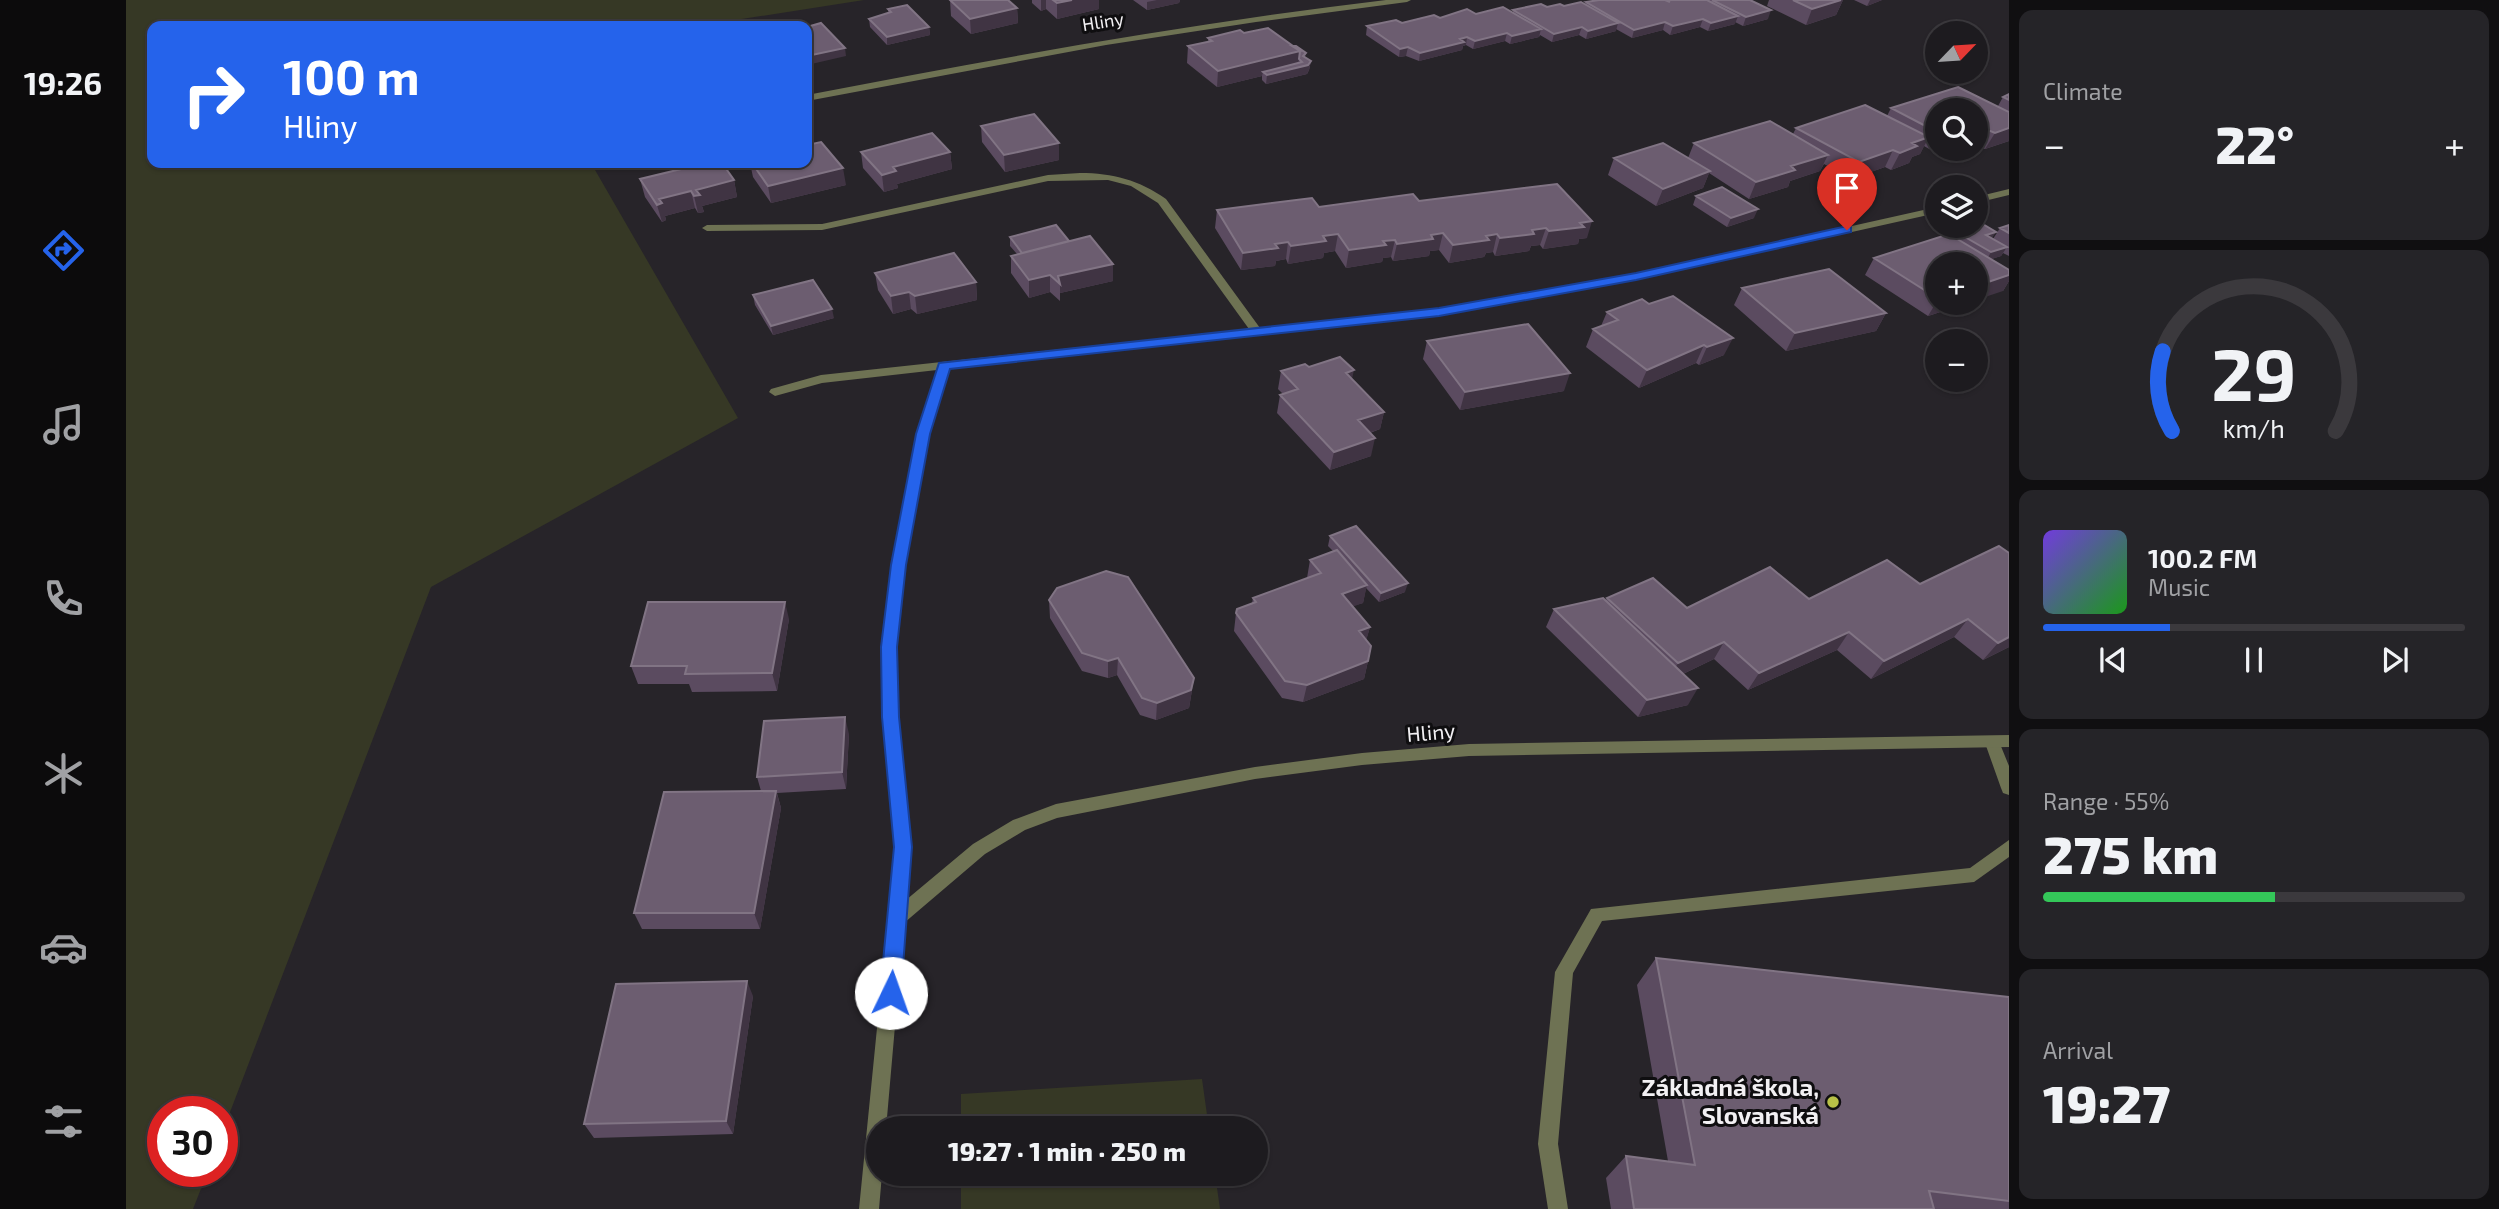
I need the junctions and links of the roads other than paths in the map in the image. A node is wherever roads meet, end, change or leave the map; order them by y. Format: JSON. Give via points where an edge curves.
{"nodes":[{"id":1,"x":1407,"y":0,"type":"edge"},
{"id":2,"x":812,"y":97,"type":"edge"},
{"id":3,"x":2009,"y":192,"type":"edge"},
{"id":4,"x":1988,"y":197,"type":"edge"},
{"id":5,"x":1925,"y":213,"type":"edge"},
{"id":6,"x":708,"y":228,"type":"dead end"},
{"id":7,"x":1256,"y":331,"type":"junction"},
{"id":8,"x":944,"y":366,"type":"junction"},
{"id":9,"x":775,"y":392,"type":"dead end"},
{"id":10,"x":2001,"y":742,"type":"edge"},
{"id":11,"x":2009,"y":788,"type":"edge"},
{"id":12,"x":2009,"y":847,"type":"edge"},
{"id":13,"x":895,"y":920,"type":"junction"},
{"id":14,"x":869,"y":1209,"type":"edge"},
{"id":15,"x":1558,"y":1209,"type":"edge"}],
"edges":[{"from":1,"to":2,"type":"street","name":"Hliny","via":[[1177,29]]},
{"from":3,"to":4,"type":"street"},
{"from":5,"to":7,"type":"street","via":[[1503,302]]},
{"from":6,"to":7,"type":"street","via":[[822,227],[1048,178],[1112,177],[1141,184],[1162,201]]},
{"from":7,"to":8,"type":"street"},
{"from":8,"to":9,"type":"street","via":[[821,379]]},
{"from":8,"to":13,"type":"street","via":[[923,434],[898,565],[889,647],[890,717],[903,847]]},
{"from":10,"to":11,"type":"street"},
{"from":10,"to":13,"type":"street","name":"Hliny","via":[[1469,750],[1255,773],[1056,811],[1019,825],[979,849]]},
{"from":12,"to":15,"type":"street","via":[[1974,874],[1597,914],[1564,972],[1548,1144]]},
{"from":13,"to":14,"type":"street"}]}
